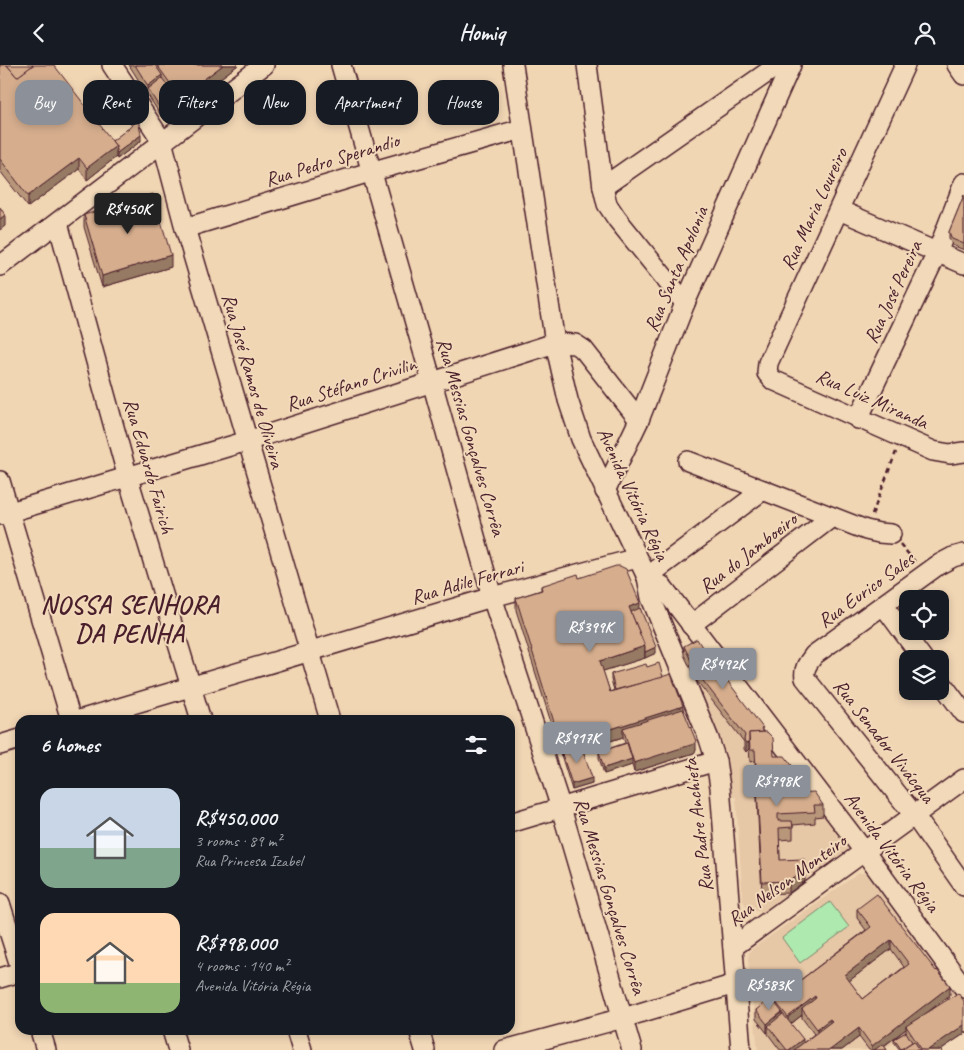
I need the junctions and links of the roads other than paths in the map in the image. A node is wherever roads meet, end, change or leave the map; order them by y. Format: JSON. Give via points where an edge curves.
{"nodes":[{"id":1,"x":112,"y":65,"type":"edge"},
{"id":2,"x":264,"y":65,"type":"edge"},
{"id":3,"x":340,"y":65,"type":"edge"},
{"id":4,"x":513,"y":65,"type":"edge"},
{"id":5,"x":587,"y":65,"type":"edge"},
{"id":6,"x":778,"y":65,"type":"edge"},
{"id":7,"x":791,"y":65,"type":"edge"},
{"id":8,"x":905,"y":65,"type":"edge"},
{"id":9,"x":957,"y":65,"type":"edge"},
{"id":10,"x":964,"y":75,"type":"edge"},
{"id":11,"x":522,"y":129,"type":"junction"},
{"id":12,"x":162,"y":141,"type":"junction"},
{"id":13,"x":370,"y":172,"type":"junction"},
{"id":14,"x":964,"y":183,"type":"edge"},
{"id":15,"x":603,"y":187,"type":"junction"},
{"id":16,"x":839,"y":210,"type":"junction"},
{"id":17,"x":58,"y":223,"type":"junction"},
{"id":18,"x":185,"y":228,"type":"junction"},
{"id":19,"x":937,"y":253,"type":"junction"},
{"id":20,"x":964,"y":264,"type":"edge"},
{"id":21,"x":0,"y":265,"type":"edge"},
{"id":22,"x":685,"y":303,"type":"junction"},
{"id":23,"x":555,"y":343,"type":"junction"},
{"id":24,"x":766,"y":373,"type":"joint"},
{"id":25,"x":432,"y":382,"type":"junction"},
{"id":26,"x":858,"y":419,"type":"junction"},
{"id":27,"x":639,"y":421,"type":"junction"},
{"id":28,"x":247,"y":441,"type":"junction"},
{"id":29,"x":964,"y":451,"type":"edge"},
{"id":30,"x":688,"y":461,"type":"dead end"},
{"id":31,"x":128,"y":478,"type":"junction"},
{"id":32,"x":0,"y":481,"type":"edge"},
{"id":33,"x":763,"y":490,"type":"junction"},
{"id":34,"x":605,"y":491,"type":"junction"},
{"id":35,"x":4,"y":514,"type":"edge"},
{"id":36,"x":832,"y":517,"type":"junction"},
{"id":37,"x":892,"y":534,"type":"road end"},
{"id":38,"x":964,"y":554,"type":"edge"},
{"id":39,"x":637,"y":558,"type":"junction"},
{"id":40,"x":647,"y":577,"type":"junction"},
{"id":41,"x":492,"y":597,"type":"junction"},
{"id":42,"x":884,"y":606,"type":"junction"},
{"id":43,"x":694,"y":627,"type":"junction"},
{"id":44,"x":672,"y":648,"type":"junction"},
{"id":45,"x":917,"y":650,"type":"edge"},
{"id":46,"x":310,"y":652,"type":"junction"},
{"id":47,"x":804,"y":673,"type":"joint"},
{"id":48,"x":191,"y":686,"type":"junction"},
{"id":49,"x":949,"y":693,"type":"edge"},
{"id":50,"x":964,"y":713,"type":"edge"},
{"id":51,"x":69,"y":715,"type":"edge"},
{"id":52,"x":95,"y":715,"type":"edge"},
{"id":53,"x":200,"y":715,"type":"edge"},
{"id":54,"x":329,"y":715,"type":"edge"},
{"id":55,"x":15,"y":740,"type":"edge"},
{"id":56,"x":0,"y":745,"type":"edge"},
{"id":57,"x":716,"y":761,"type":"junction"},
{"id":58,"x":964,"y":779,"type":"edge"},
{"id":59,"x":561,"y":808,"type":"junction"},
{"id":60,"x":914,"y":815,"type":"junction"},
{"id":61,"x":515,"y":822,"type":"edge"},
{"id":62,"x":864,"y":851,"type":"junction"},
{"id":63,"x":964,"y":886,"type":"edge"},
{"id":64,"x":0,"y":903,"type":"edge"},
{"id":65,"x":733,"y":947,"type":"junction"},
{"id":66,"x":15,"y":950,"type":"edge"},
{"id":67,"x":15,"y":974,"type":"edge"},
{"id":68,"x":0,"y":978,"type":"edge"},
{"id":69,"x":735,"y":985,"type":"junction"},
{"id":70,"x":964,"y":989,"type":"edge"},
{"id":71,"x":623,"y":1018,"type":"junction"},
{"id":72,"x":42,"y":1035,"type":"edge"},
{"id":73,"x":174,"y":1035,"type":"edge"},
{"id":74,"x":298,"y":1035,"type":"edge"},
{"id":75,"x":420,"y":1035,"type":"edge"},
{"id":76,"x":964,"y":1042,"type":"edge"},
{"id":77,"x":46,"y":1050,"type":"edge"},
{"id":78,"x":178,"y":1050,"type":"edge"},
{"id":79,"x":302,"y":1050,"type":"edge"},
{"id":80,"x":425,"y":1050,"type":"edge"},
{"id":81,"x":504,"y":1050,"type":"edge"},
{"id":82,"x":632,"y":1050,"type":"edge"},
{"id":83,"x":741,"y":1050,"type":"edge"},
{"id":84,"x":952,"y":1050,"type":"edge"}],
"edges":[{"from":1,"to":12,"type":"street","name":"Rua José Ramos de Oliveira"},
{"from":2,"to":12,"type":"street"},
{"from":3,"to":13,"type":"street","name":"Rua Messias Gonçalves Corrêa"},
{"from":4,"to":11,"type":"street","name":"Avenida Vitória Régia"},
{"from":5,"to":15,"type":"street"},
{"from":6,"to":15,"type":"street"},
{"from":7,"to":22,"type":"street","name":"Rua Santa Apolonia"},
{"from":8,"to":16,"type":"street","name":"Rua Maria Loureiro"},
{"from":9,"to":10,"type":"street"},
{"from":11,"to":13,"type":"street","name":"Rua Pedro Sperandio"},
{"from":11,"to":23,"type":"street","name":"Avenida Vitória Régia"},
{"from":12,"to":17,"type":"street"},
{"from":12,"to":18,"type":"street","name":"Rua José Ramos de Oliveira"},
{"from":13,"to":18,"type":"street","name":"Rua Pedro Sperandio"},
{"from":13,"to":25,"type":"street","name":"Rua Messias Gonçalves Corrêa"},
{"from":14,"to":19,"type":"street","name":"Rua José Pereira"},
{"from":15,"to":22,"type":"street","via":[[607,204],[617,219]]},
{"from":16,"to":19,"type":"street"},
{"from":16,"to":24,"type":"street","name":"Rua Maria Loureiro"},
{"from":17,"to":21,"type":"street"},
{"from":17,"to":31,"type":"street","name":"Rua Eduardo Fairich"},
{"from":18,"to":28,"type":"street","name":"Rua José Ramos de Oliveira"},
{"from":19,"to":20,"type":"street"},
{"from":19,"to":26,"type":"street","name":"Rua José Pereira"},
{"from":22,"to":27,"type":"street","name":"Rua Santa Apolonia"},
{"from":23,"to":25,"type":"street","name":"Rua Stéfano Crivilin"},
{"from":23,"to":27,"type":"street","via":[[575,344],[584,350]]},
{"from":23,"to":34,"type":"street","name":"Avenida Vitória Régia","via":[[581,439]]},
{"from":24,"to":26,"type":"street","name":"Rua Luiz Miranda","via":[[773,380]]},
{"from":25,"to":28,"type":"street","name":"Rua Stéfano Crivilin"},
{"from":25,"to":41,"type":"street","name":"Rua Messias Gonçalves Corrêa"},
{"from":26,"to":29,"type":"street","name":"Rua Luiz Miranda","via":[[941,453]]},
{"from":27,"to":34,"type":"street","name":"Rua Santa Apolonia"},
{"from":28,"to":31,"type":"street","name":"Rua Stéfano Crivilin"},
{"from":28,"to":46,"type":"street","name":"Rua José Ramos de Oliveira"},
{"from":30,"to":33,"type":"street"},
{"from":31,"to":35,"type":"street","name":"Rua Stéfano Crivilin"},
{"from":31,"to":48,"type":"street","name":"Rua Eduardo Fairich"},
{"from":32,"to":35,"type":"street"},
{"from":33,"to":36,"type":"street"},
{"from":33,"to":40,"type":"street"},
{"from":34,"to":39,"type":"street","name":"Avenida Vitória Régia"},
{"from":35,"to":51,"type":"street"},
{"from":36,"to":37,"type":"street","via":[[866,530]]},
{"from":36,"to":43,"type":"street","name":"Rua do Jamboeiro"},
{"from":38,"to":42,"type":"street","name":"Rua Eurico Sales","via":[[925,574]]},
{"from":39,"to":40,"type":"street","name":"Avenida Vitória Régia"},
{"from":39,"to":41,"type":"street","name":"Rua Adile Ferrari"},
{"from":40,"to":43,"type":"street","name":"Avenida Vitória Régia","via":[[662,586]]},
{"from":40,"to":44,"type":"street","name":"Rua Padre Anchieta","via":[[649,592]]},
{"from":41,"to":46,"type":"street","name":"Rua Adile Ferrari"},
{"from":41,"to":59,"type":"street","name":"Rua Messias Gonçalves Corrêa"},
{"from":42,"to":45,"type":"street"},
{"from":42,"to":47,"type":"street","name":"Rua Eurico Sales","via":[[814,655]]},
{"from":43,"to":44,"type":"street","name":"Rua do Jamboeiro"},
{"from":43,"to":62,"type":"street","name":"Avenida Vitória Régia"},
{"from":44,"to":57,"type":"street","name":"Rua Padre Anchieta"},
{"from":46,"to":48,"type":"street","name":"Rua Adile Ferrari"},
{"from":46,"to":54,"type":"street","name":"Rua José Ramos de Oliveira"},
{"from":47,"to":60,"type":"street","name":"Rua Senador Vivácqua"},
{"from":48,"to":52,"type":"street","name":"Rua Adile Ferrari"},
{"from":48,"to":53,"type":"street","name":"Rua Eduardo Fairich"},
{"from":49,"to":50,"type":"street"},
{"from":55,"to":56,"type":"street"},
{"from":57,"to":59,"type":"street"},
{"from":57,"to":65,"type":"street","name":"Rua Padre Anchieta"},
{"from":58,"to":60,"type":"street","name":"Rua Nelson Monteiro"},
{"from":59,"to":61,"type":"street"},
{"from":59,"to":71,"type":"street","name":"Rua Messias Gonçalves Corrêa"},
{"from":60,"to":62,"type":"street","name":"Rua Nelson Monteiro"},
{"from":60,"to":63,"type":"street","name":"Rua Senador Vivácqua"},
{"from":62,"to":65,"type":"street","name":"Rua Nelson Monteiro"},
{"from":62,"to":70,"type":"street","name":"Avenida Vitória Régia"},
{"from":64,"to":66,"type":"street"},
{"from":65,"to":69,"type":"street","name":"Rua Padre Anchieta"},
{"from":67,"to":68,"type":"street"},
{"from":69,"to":71,"type":"street"},
{"from":69,"to":83,"type":"street","name":"Rua Padre Anchieta"},
{"from":71,"to":81,"type":"street"},
{"from":71,"to":82,"type":"street","name":"Rua Messias Gonçalves Corrêa"},
{"from":72,"to":77,"type":"street"},
{"from":73,"to":78,"type":"street"},
{"from":74,"to":79,"type":"street"},
{"from":75,"to":80,"type":"street"},
{"from":76,"to":84,"type":"street"}]}
